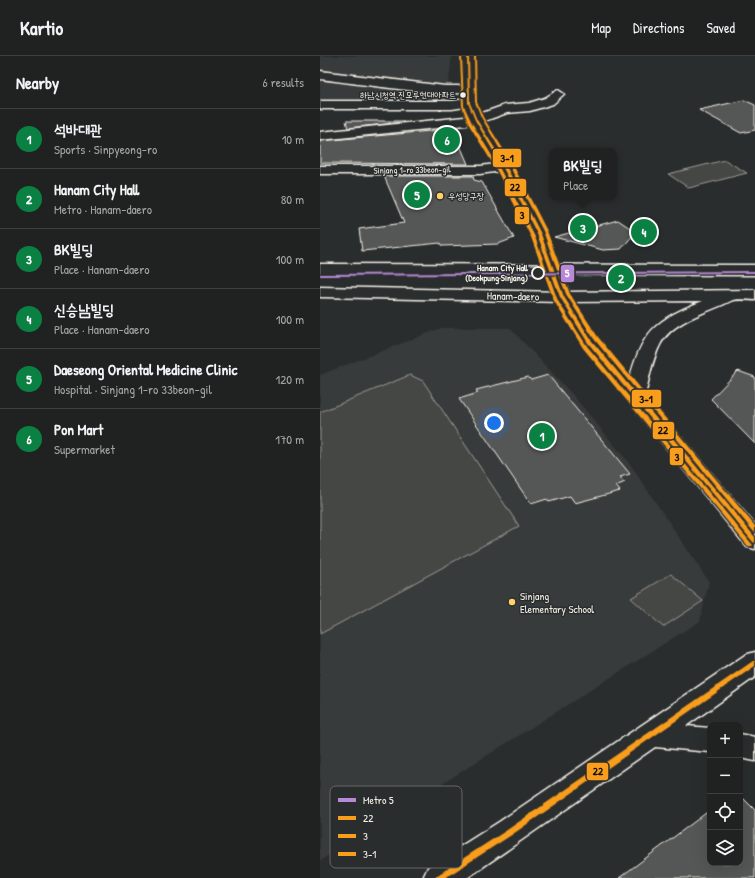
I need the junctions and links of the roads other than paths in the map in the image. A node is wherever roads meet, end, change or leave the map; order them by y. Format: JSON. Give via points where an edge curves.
{"nodes":[{"id":1,"x":468,"y":56,"type":"edge"},
{"id":2,"x":320,"y":75,"type":"edge"},
{"id":3,"x":558,"y":94,"type":"dead end"},
{"id":4,"x":469,"y":96,"type":"junction"},
{"id":5,"x":320,"y":105,"type":"edge"},
{"id":6,"x":476,"y":120,"type":"junction"},
{"id":7,"x":320,"y":136,"type":"edge"},
{"id":8,"x":504,"y":167,"type":"junction"},
{"id":9,"x":320,"y":170,"type":"edge"},
{"id":10,"x":320,"y":269,"type":"edge"},
{"id":11,"x":553,"y":270,"type":"junction"},
{"id":12,"x":755,"y":270,"type":"edge"},
{"id":13,"x":320,"y":292,"type":"edge"},
{"id":14,"x":732,"y":296,"type":"junction"},
{"id":15,"x":755,"y":296,"type":"edge"},
{"id":16,"x":562,"y":297,"type":"junction"},
{"id":17,"x":635,"y":396,"type":"junction"},
{"id":18,"x":755,"y":542,"type":"edge"},
{"id":19,"x":755,"y":663,"type":"edge"},
{"id":20,"x":652,"y":735,"type":"junction"},
{"id":21,"x":707,"y":740,"type":"edge"},
{"id":22,"x":743,"y":747,"type":"edge"},
{"id":23,"x":755,"y":749,"type":"edge"},
{"id":24,"x":462,"y":863,"type":"edge"},
{"id":25,"x":454,"y":868,"type":"edge"},
{"id":26,"x":439,"y":878,"type":"edge"}],
"edges":[{"from":1,"to":4,"type":"main road"},
{"from":2,"to":4,"type":"main road","via":[[445,90]]},
{"from":3,"to":6,"type":"main road","via":[[549,101],[530,107],[505,109]]},
{"from":4,"to":5,"type":"main road","via":[[452,105]]},
{"from":4,"to":6,"type":"main road"},
{"from":6,"to":7,"type":"main road"},
{"from":6,"to":8,"type":"main road"},
{"from":8,"to":9,"type":"main road","name":"Sinjang 1-ro 33beon-gil","via":[[480,170]]},
{"from":8,"to":11,"type":"main road","via":[[539,234]]},
{"from":10,"to":11,"type":"main road"},
{"from":11,"to":12,"type":"main road"},
{"from":11,"to":16,"type":"main road"},
{"from":13,"to":16,"type":"main road","name":"Hanam-daero"},
{"from":14,"to":15,"type":"main road","name":"Hanam-daero"},
{"from":14,"to":16,"type":"main road","name":"Hanam-daero"},
{"from":14,"to":17,"type":"main road","via":[[676,320],[654,339],[647,353]]},
{"from":16,"to":17,"type":"main road","via":[[590,342]]},
{"from":17,"to":18,"type":"main road"},
{"from":19,"to":20,"type":"main road"},
{"from":20,"to":21,"type":"main road"},
{"from":20,"to":24,"type":"main road"},
{"from":22,"to":23,"type":"main road"},
{"from":25,"to":26,"type":"main road"}]}
